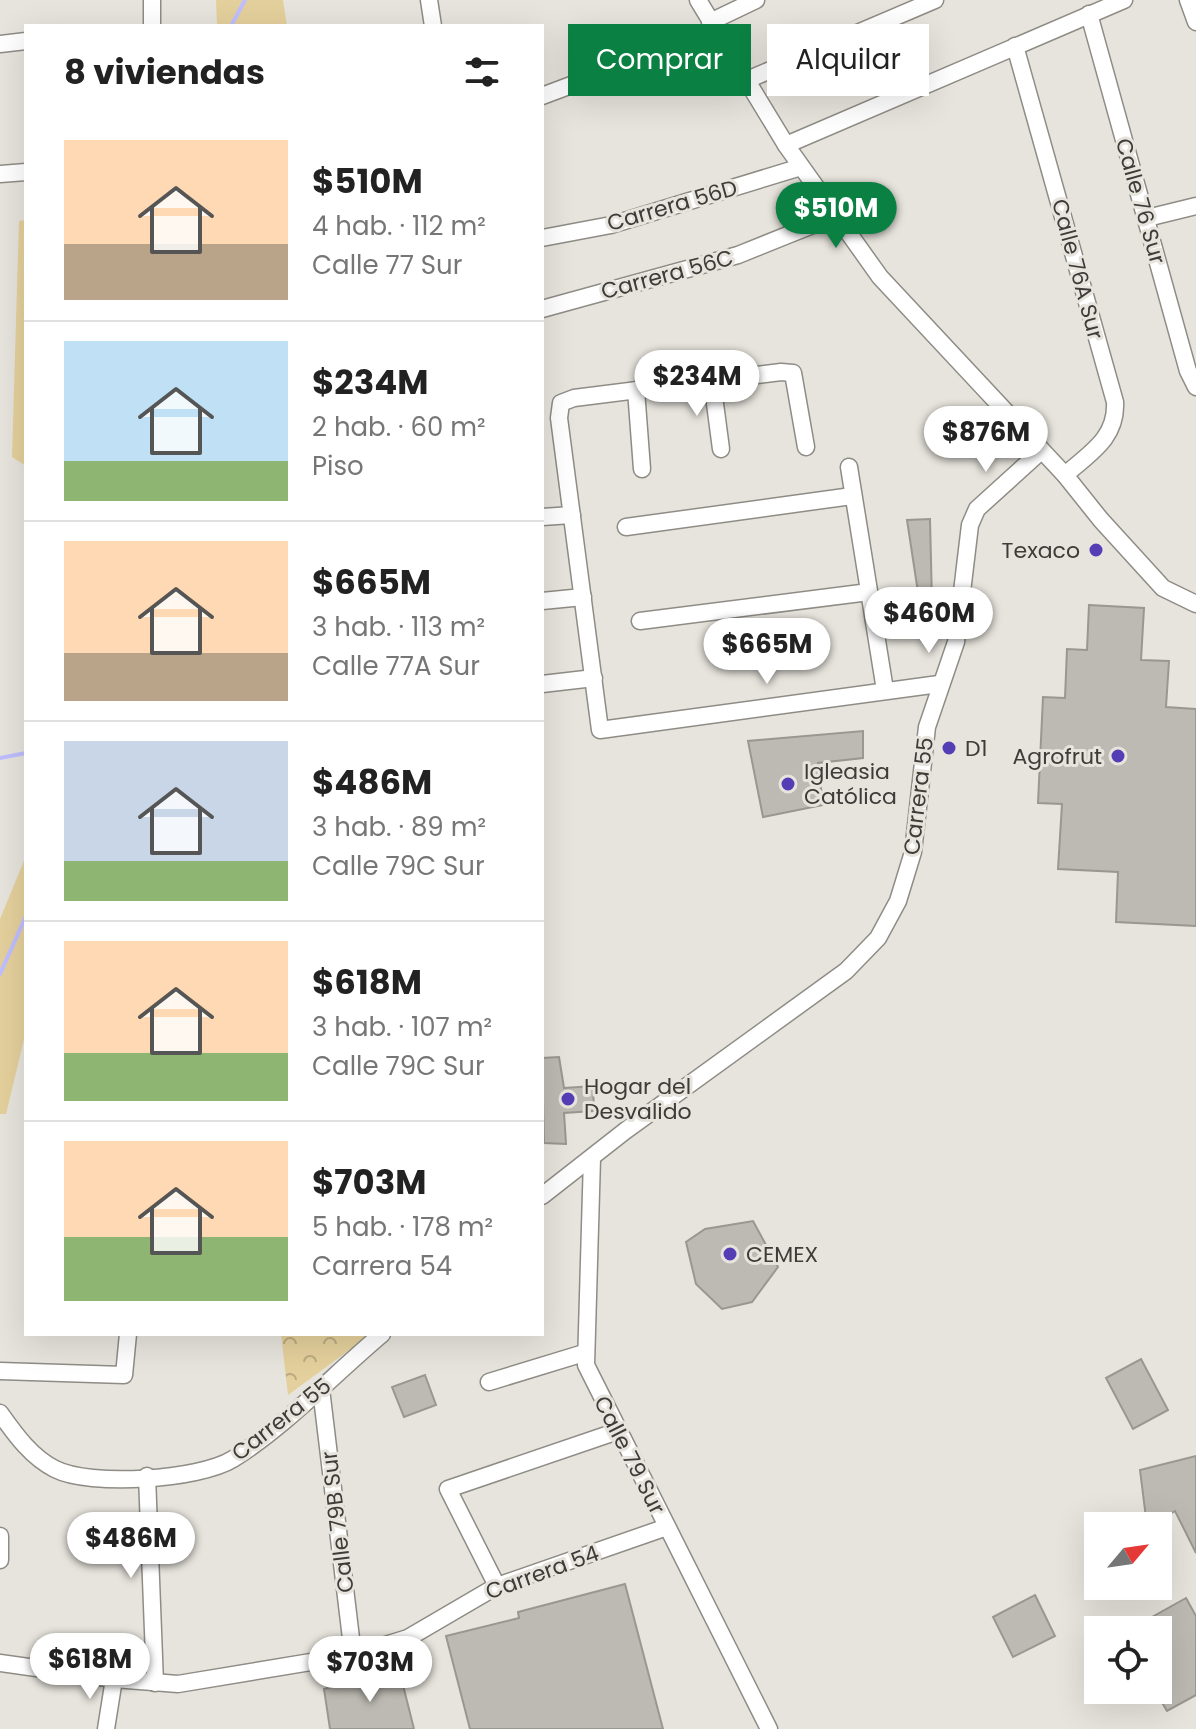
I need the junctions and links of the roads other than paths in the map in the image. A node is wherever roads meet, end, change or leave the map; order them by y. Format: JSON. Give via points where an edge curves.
{"nodes":[{"id":1,"x":152,"y":0,"type":"edge"},
{"id":2,"x":429,"y":0,"type":"edge"},
{"id":3,"x":698,"y":0,"type":"edge"},
{"id":4,"x":756,"y":0,"type":"edge"},
{"id":5,"x":935,"y":0,"type":"edge"},
{"id":6,"x":1124,"y":0,"type":"edge"},
{"id":7,"x":1188,"y":0,"type":"edge"},
{"id":8,"x":1089,"y":14,"type":"junction"},
{"id":9,"x":1196,"y":22,"type":"edge"},
{"id":10,"x":152,"y":24,"type":"edge"},
{"id":11,"x":433,"y":24,"type":"edge"},
{"id":12,"x":711,"y":24,"type":"edge"},
{"id":13,"x":715,"y":24,"type":"edge"},
{"id":14,"x":24,"y":41,"type":"edge"},
{"id":15,"x":0,"y":44,"type":"edge"},
{"id":16,"x":1015,"y":46,"type":"junction"},
{"id":17,"x":751,"y":78,"type":"edge"},
{"id":18,"x":568,"y":85,"type":"edge"},
{"id":19,"x":751,"y":87,"type":"edge"},
{"id":20,"x":544,"y":95,"type":"edge"},
{"id":21,"x":786,"y":145,"type":"junction"},
{"id":22,"x":801,"y":167,"type":"junction"},
{"id":23,"x":24,"y":172,"type":"edge"},
{"id":24,"x":0,"y":174,"type":"edge"},
{"id":25,"x":1196,"y":206,"type":"edge"},
{"id":26,"x":835,"y":216,"type":"junction"},
{"id":27,"x":1147,"y":218,"type":"junction"},
{"id":28,"x":544,"y":238,"type":"edge"},
{"id":29,"x":544,"y":308,"type":"edge"},
{"id":30,"x":712,"y":381,"type":"junction"},
{"id":31,"x":1196,"y":387,"type":"edge"},
{"id":32,"x":636,"y":390,"type":"junction"},
{"id":33,"x":806,"y":447,"type":"dead end"},
{"id":34,"x":721,"y":449,"type":"dead end"},
{"id":35,"x":1041,"y":451,"type":"junction"},
{"id":36,"x":849,"y":467,"type":"dead end"},
{"id":37,"x":642,"y":469,"type":"dead end"},
{"id":38,"x":1065,"y":475,"type":"junction"},
{"id":39,"x":852,"y":496,"type":"junction"},
{"id":40,"x":572,"y":515,"type":"junction"},
{"id":41,"x":544,"y":517,"type":"edge"},
{"id":42,"x":626,"y":527,"type":"dead end"},
{"id":43,"x":869,"y":592,"type":"junction"},
{"id":44,"x":583,"y":597,"type":"junction"},
{"id":45,"x":544,"y":601,"type":"edge"},
{"id":46,"x":1196,"y":604,"type":"edge"},
{"id":47,"x":640,"y":621,"type":"dead end"},
{"id":48,"x":594,"y":678,"type":"junction"},
{"id":49,"x":544,"y":684,"type":"edge"},
{"id":50,"x":939,"y":684,"type":"junction"},
{"id":51,"x":885,"y":690,"type":"junction"},
{"id":52,"x":592,"y":1158,"type":"junction"},
{"id":53,"x":544,"y":1194,"type":"edge"},
{"id":54,"x":128,"y":1336,"type":"edge"},
{"id":55,"x":380,"y":1336,"type":"edge"},
{"id":56,"x":584,"y":1353,"type":"junction"},
{"id":57,"x":0,"y":1371,"type":"edge"},
{"id":58,"x":489,"y":1382,"type":"dead end"},
{"id":59,"x":321,"y":1389,"type":"junction"},
{"id":60,"x":0,"y":1413,"type":"edge"},
{"id":61,"x":618,"y":1431,"type":"junction"},
{"id":62,"x":147,"y":1476,"type":"junction"},
{"id":63,"x":667,"y":1527,"type":"junction"},
{"id":64,"x":0,"y":1536,"type":"edge"},
{"id":65,"x":0,"y":1560,"type":"edge"},
{"id":66,"x":497,"y":1586,"type":"junction"},
{"id":67,"x":353,"y":1655,"type":"junction"},
{"id":68,"x":0,"y":1663,"type":"edge"},
{"id":69,"x":114,"y":1679,"type":"junction"},
{"id":70,"x":155,"y":1683,"type":"junction"},
{"id":71,"x":106,"y":1729,"type":"edge"},
{"id":72,"x":769,"y":1729,"type":"edge"}],
"edges":[{"from":1,"to":10,"type":"street"},
{"from":2,"to":11,"type":"street"},
{"from":3,"to":12,"type":"street"},
{"from":4,"to":13,"type":"street"},
{"from":5,"to":17,"type":"street"},
{"from":6,"to":8,"type":"street"},
{"from":7,"to":9,"type":"street"},
{"from":8,"to":16,"type":"street"},
{"from":8,"to":27,"type":"street","name":"Calle 76 Sur"},
{"from":14,"to":15,"type":"street"},
{"from":16,"to":21,"type":"street"},
{"from":16,"to":38,"type":"street","name":"Calle 76A Sur","via":[[1115,402],[1116,421],[1107,436]]},
{"from":18,"to":20,"type":"street"},
{"from":19,"to":21,"type":"street"},
{"from":21,"to":22,"type":"street"},
{"from":22,"to":26,"type":"street"},
{"from":22,"to":28,"type":"street","name":"Carrera 56D","via":[[611,225]]},
{"from":23,"to":24,"type":"street"},
{"from":25,"to":27,"type":"street"},
{"from":26,"to":29,"type":"street","name":"Carrera 56C","via":[[738,255]]},
{"from":26,"to":35,"type":"street","via":[[880,277]]},
{"from":27,"to":31,"type":"street","name":"Calle 76 Sur"},
{"from":30,"to":32,"type":"street"},
{"from":30,"to":33,"type":"street","via":[[793,373]]},
{"from":30,"to":34,"type":"street"},
{"from":32,"to":37,"type":"street"},
{"from":32,"to":40,"type":"street","via":[[561,403]]},
{"from":35,"to":38,"type":"street"},
{"from":35,"to":50,"type":"street","name":"Carrera 55","via":[[977,509],[970,525],[956,642]]},
{"from":36,"to":39,"type":"street"},
{"from":38,"to":46,"type":"street","via":[[1163,588]]},
{"from":39,"to":42,"type":"street"},
{"from":39,"to":43,"type":"street"},
{"from":40,"to":41,"type":"street"},
{"from":40,"to":44,"type":"street"},
{"from":43,"to":47,"type":"street"},
{"from":43,"to":51,"type":"street"},
{"from":44,"to":45,"type":"street"},
{"from":44,"to":48,"type":"street"},
{"from":48,"to":49,"type":"street"},
{"from":48,"to":51,"type":"street","via":[[600,730]]},
{"from":50,"to":51,"type":"street"},
{"from":50,"to":52,"type":"street","name":"Carrera 55","via":[[927,727],[913,852],[898,901],[878,938],[846,971]]},
{"from":52,"to":53,"type":"street","name":"Carrera 55"},
{"from":52,"to":56,"type":"street","name":"Calle 79 Sur"},
{"from":54,"to":57,"type":"street","via":[[124,1375]]},
{"from":55,"to":59,"type":"street","name":"Carrera 55"},
{"from":56,"to":58,"type":"street"},
{"from":56,"to":61,"type":"street","name":"Calle 79 Sur"},
{"from":59,"to":62,"type":"street","name":"Carrera 55","via":[[233,1459],[199,1471]]},
{"from":59,"to":67,"type":"street","name":"Calle 79B Sur"},
{"from":60,"to":62,"type":"street","name":"Carrera 55","via":[[17,1437],[53,1468],[91,1480]]},
{"from":61,"to":63,"type":"street","name":"Calle 79 Sur"},
{"from":61,"to":66,"type":"street","via":[[448,1489]]},
{"from":62,"to":70,"type":"street"},
{"from":63,"to":66,"type":"street","name":"Carrera 54"},
{"from":63,"to":72,"type":"street","name":"Calle 79 Sur"},
{"from":64,"to":65,"type":"street"},
{"from":66,"to":67,"type":"street","name":"Carrera 54","via":[[408,1638]]},
{"from":67,"to":70,"type":"street","name":"Carrera 54","via":[[203,1683]]},
{"from":68,"to":69,"type":"street","name":"Carrera 54"},
{"from":69,"to":70,"type":"street","name":"Carrera 54"},
{"from":69,"to":71,"type":"street"}]}
